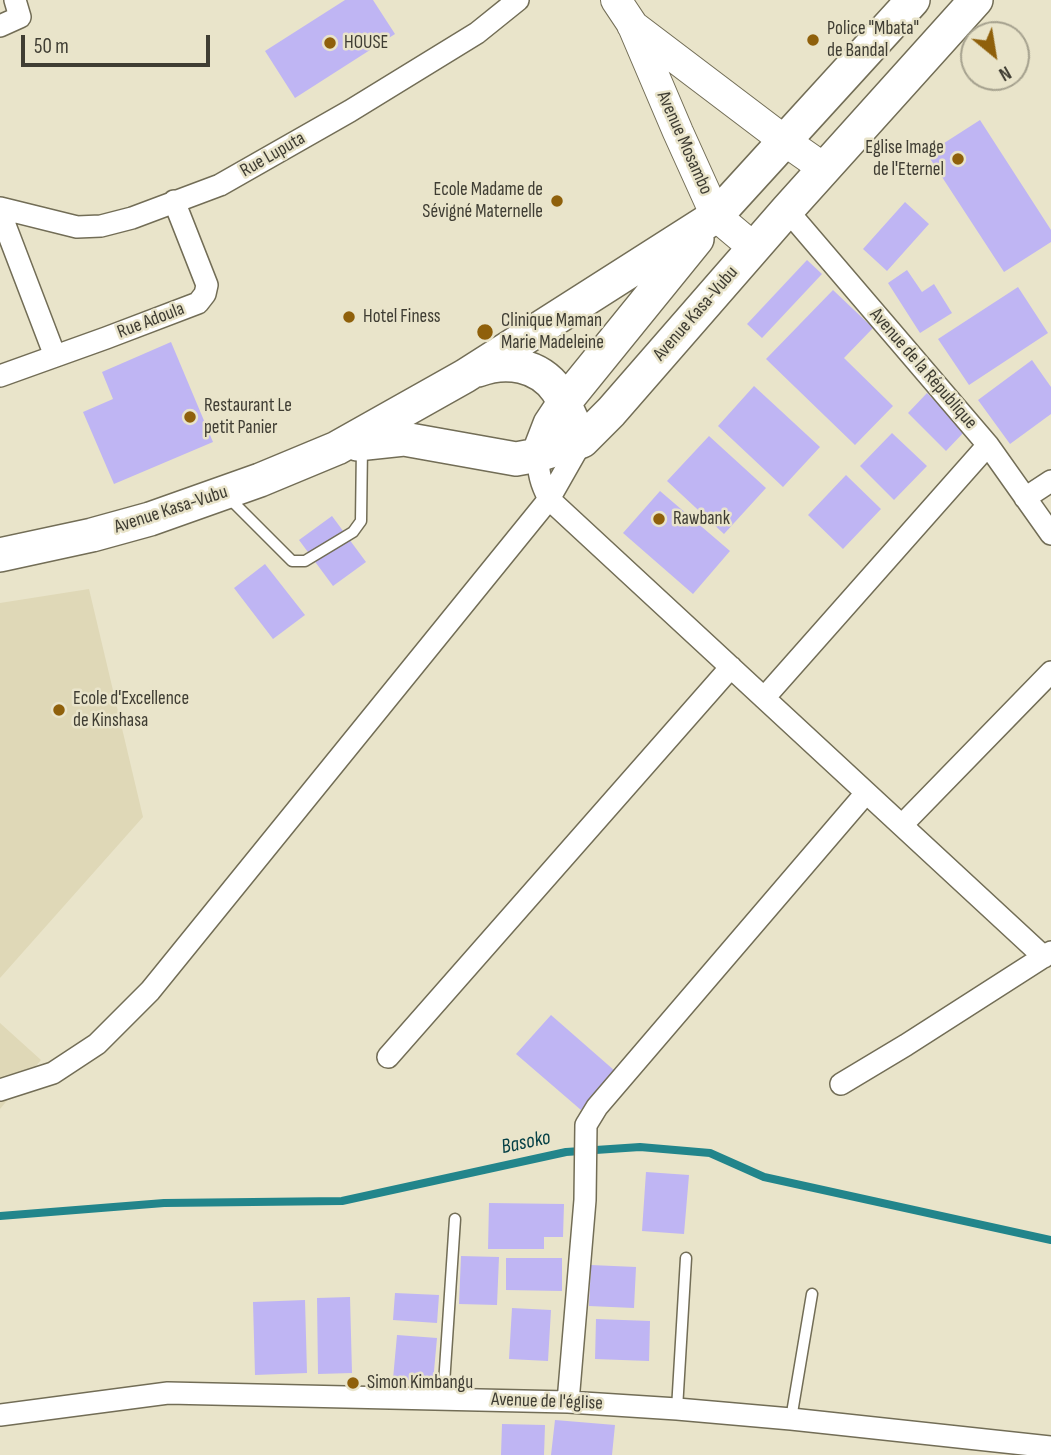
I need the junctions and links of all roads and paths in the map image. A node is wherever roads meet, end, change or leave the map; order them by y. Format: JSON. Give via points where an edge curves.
{"nodes":[{"id":1,"x":518,"y":0,"type":"edge"},
{"id":2,"x":913,"y":0,"type":"edge"},
{"id":3,"x":976,"y":0,"type":"edge"},
{"id":4,"x":624,"y":12,"type":"edge"},
{"id":5,"x":785,"y":141,"type":"junction"},
{"id":6,"x":825,"y":169,"type":"junction"},
{"id":7,"x":174,"y":201,"type":"junction"},
{"id":8,"x":0,"y":210,"type":"edge"},
{"id":9,"x":787,"y":210,"type":"junction"},
{"id":10,"x":716,"y":216,"type":"junction"},
{"id":11,"x":754,"y":248,"type":"junction"},
{"id":12,"x":55,"y":356,"type":"junction"},
{"id":13,"x":0,"y":376,"type":"edge"},
{"id":14,"x":465,"y":376,"type":"junction"},
{"id":15,"x":564,"y":403,"type":"junction"},
{"id":16,"x":582,"y":441,"type":"junction"},
{"id":17,"x":988,"y":445,"type":"junction"},
{"id":18,"x":350,"y":446,"type":"junction"},
{"id":19,"x":538,"y":455,"type":"junction"},
{"id":20,"x":1051,"y":481,"type":"edge"},
{"id":21,"x":224,"y":493,"type":"junction"},
{"id":22,"x":1025,"y":498,"type":"junction"},
{"id":23,"x":549,"y":499,"type":"junction"},
{"id":24,"x":1051,"y":534,"type":"edge"},
{"id":25,"x":0,"y":555,"type":"edge"},
{"id":26,"x":731,"y":667,"type":"junction"},
{"id":27,"x":1051,"y":672,"type":"edge"},
{"id":28,"x":764,"y":698,"type":"junction"},
{"id":29,"x":866,"y":793,"type":"junction"},
{"id":30,"x":902,"y":825,"type":"junction"},
{"id":31,"x":1047,"y":954,"type":"edge"},
{"id":32,"x":388,"y":1057,"type":"dead end"},
{"id":33,"x":841,"y":1084,"type":"dead end"},
{"id":34,"x":0,"y":1090,"type":"edge"},
{"id":35,"x":455,"y":1219,"type":"dead end"},
{"id":36,"x":687,"y":1258,"type":"dead end"},
{"id":37,"x":812,"y":1294,"type":"dead end"},
{"id":38,"x":443,"y":1399,"type":"junction"},
{"id":39,"x":568,"y":1402,"type":"junction"},
{"id":40,"x":677,"y":1409,"type":"junction"},
{"id":41,"x":0,"y":1415,"type":"edge"},
{"id":42,"x":791,"y":1419,"type":"junction"},
{"id":43,"x":1051,"y":1447,"type":"edge"}],
"edges":[{"from":1,"to":7,"type":"street","name":"Rue Luputa","via":[[477,33],[350,111],[220,185]]},
{"from":2,"to":5,"type":"main road","name":"Avenue Kasa-Vubu"},
{"from":3,"to":6,"type":"main road","name":"Avenue Kasa-Vubu"},
{"from":4,"to":5,"type":"street","name":"Avenue Mosambo"},
{"from":4,"to":10,"type":"street","name":"Avenue Mosambo"},
{"from":5,"to":6,"type":"street","name":"Avenue Mosambo"},
{"from":5,"to":10,"type":"main road","name":"Avenue Kasa-Vubu"},
{"from":6,"to":9,"type":"main road","name":"Avenue Kasa-Vubu"},
{"from":7,"to":8,"type":"street","name":"Rue Luputa","via":[[132,218],[77,228]]},
{"from":7,"to":12,"type":"street","name":"Rue Adoula","via":[[207,285],[205,294],[198,303]]},
{"from":8,"to":12,"type":"street"},
{"from":9,"to":11,"type":"main road","name":"Avenue Kasa-Vubu"},
{"from":9,"to":17,"type":"street","name":"Avenue de la République"},
{"from":10,"to":11,"type":"street","name":"Avenue Mosambo"},
{"from":10,"to":14,"type":"main road","name":"Avenue Kasa-Vubu"},
{"from":10,"to":15,"type":"main road"},
{"from":11,"to":16,"type":"main road","name":"Avenue Kasa-Vubu"},
{"from":12,"to":13,"type":"street","name":"Rue Adoula"},
{"from":14,"to":15,"type":"main road","via":[[503,364],[524,366],[543,376]]},
{"from":14,"to":18,"type":"main road","name":"Avenue Kasa-Vubu"},
{"from":15,"to":16,"type":"main road"},
{"from":15,"to":19,"type":"main road"},
{"from":16,"to":19,"type":"main road","name":"Avenue Kasa-Vubu"},
{"from":16,"to":23,"type":"street"},
{"from":17,"to":22,"type":"street","name":"Avenue de la République"},
{"from":17,"to":28,"type":"street"},
{"from":18,"to":19,"type":"main road","name":"Avenue Kasa-Vubu","via":[[404,439],[516,459]]},
{"from":18,"to":21,"type":"main road","name":"Avenue Kasa-Vubu"},
{"from":18,"to":21,"type":"lane","via":[[361,521],[353,532],[305,561],[292,561]]},
{"from":19,"to":23,"type":"street","via":[[538,472]]},
{"from":20,"to":22,"type":"street"},
{"from":21,"to":25,"type":"main road","name":"Avenue Kasa-Vubu","via":[[92,535]]},
{"from":22,"to":24,"type":"street","name":"Avenue de la République"},
{"from":23,"to":26,"type":"street"},
{"from":23,"to":34,"type":"street","via":[[150,991],[97,1044],[53,1073]]},
{"from":26,"to":28,"type":"street"},
{"from":26,"to":32,"type":"street"},
{"from":27,"to":30,"type":"street"},
{"from":28,"to":29,"type":"street"},
{"from":29,"to":30,"type":"street"},
{"from":29,"to":39,"type":"street","via":[[586,1125],[585,1200]]},
{"from":30,"to":31,"type":"street"},
{"from":31,"to":33,"type":"street"},
{"from":35,"to":38,"type":"lane"},
{"from":36,"to":40,"type":"lane"},
{"from":37,"to":42,"type":"lane"},
{"from":38,"to":39,"type":"street","name":"Avenue de l'église"},
{"from":38,"to":41,"type":"street","name":"Avenue de l'église","via":[[168,1393]]},
{"from":39,"to":40,"type":"street","name":"Avenue de l'église"},
{"from":40,"to":42,"type":"street","name":"Avenue de l'église"},
{"from":42,"to":43,"type":"street","name":"Avenue de l'église"}]}
